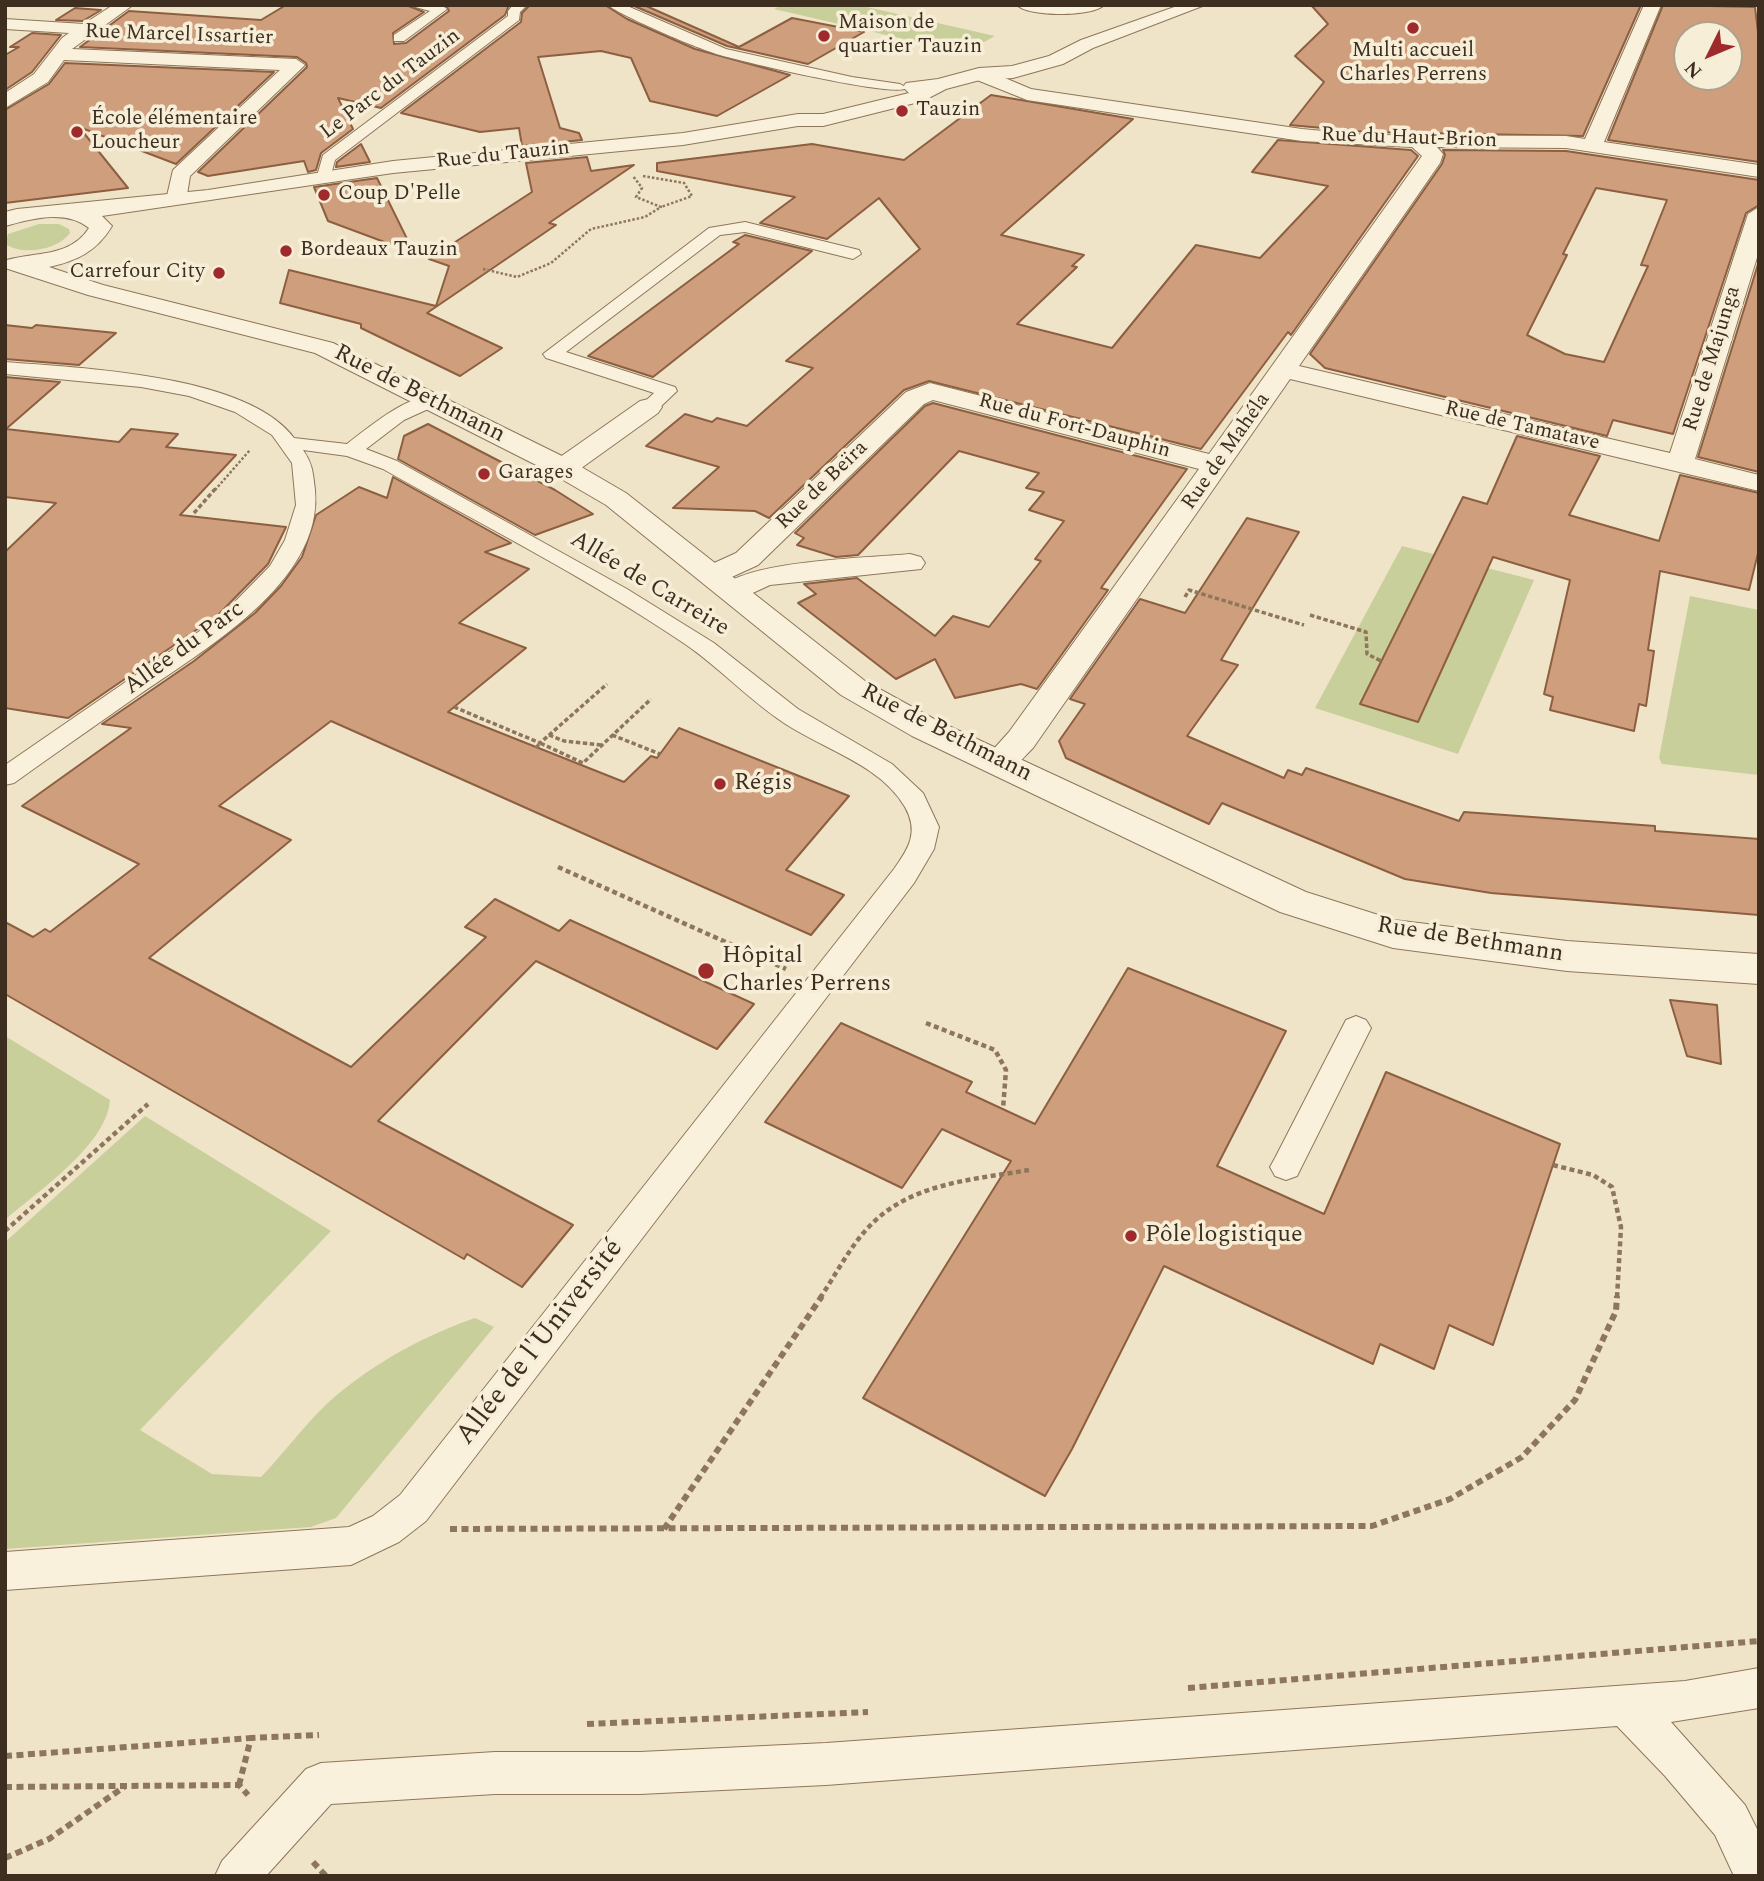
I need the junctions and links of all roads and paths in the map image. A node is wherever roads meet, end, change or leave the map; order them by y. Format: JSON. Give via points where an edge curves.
{"nodes":[{"id":1,"x":125,"y":5,"type":"edge"},
{"id":2,"x":414,"y":5,"type":"edge"},
{"id":3,"x":521,"y":5,"type":"edge"},
{"id":4,"x":614,"y":5,"type":"edge"},
{"id":5,"x":1025,"y":5,"type":"edge"},
{"id":6,"x":1096,"y":5,"type":"edge"},
{"id":7,"x":1198,"y":5,"type":"edge"},
{"id":8,"x":1653,"y":5,"type":"edge"},
{"id":9,"x":5,"y":24,"type":"edge"},
{"id":10,"x":87,"y":29,"type":"junction"},
{"id":11,"x":399,"y":38,"type":"dead end"},
{"id":12,"x":59,"y":54,"type":"junction"},
{"id":13,"x":870,"y":68,"type":"dead end"},
{"id":14,"x":979,"y":75,"type":"junction"},
{"id":15,"x":939,"y":85,"type":"junction"},
{"id":16,"x":900,"y":88,"type":"junction"},
{"id":17,"x":5,"y":102,"type":"edge"},
{"id":18,"x":799,"y":120,"type":"junction"},
{"id":19,"x":1415,"y":140,"type":"junction"},
{"id":20,"x":1593,"y":144,"type":"junction"},
{"id":21,"x":1759,"y":170,"type":"edge"},
{"id":22,"x":326,"y":176,"type":"junction"},
{"id":23,"x":178,"y":196,"type":"junction"},
{"id":24,"x":208,"y":196,"type":"junction"},
{"id":25,"x":661,"y":208,"type":"junction"},
{"id":26,"x":72,"y":212,"type":"junction"},
{"id":27,"x":1759,"y":214,"type":"edge"},
{"id":28,"x":8,"y":218,"type":"edge"},
{"id":29,"x":87,"y":244,"type":"junction"},
{"id":30,"x":853,"y":254,"type":"dead end"},
{"id":31,"x":10,"y":264,"type":"edge"},
{"id":32,"x":482,"y":269,"type":"dead end"},
{"id":33,"x":125,"y":296,"type":"junction"},
{"id":34,"x":5,"y":368,"type":"edge"},
{"id":35,"x":1285,"y":370,"type":"junction"},
{"id":36,"x":930,"y":391,"type":"joint"},
{"id":37,"x":430,"y":401,"type":"junction"},
{"id":38,"x":649,"y":407,"type":"joint"},
{"id":39,"x":290,"y":443,"type":"junction"},
{"id":40,"x":254,"y":446,"type":"dead end"},
{"id":41,"x":351,"y":450,"type":"junction"},
{"id":42,"x":1218,"y":464,"type":"junction"},
{"id":43,"x":1680,"y":464,"type":"junction"},
{"id":44,"x":563,"y":468,"type":"junction"},
{"id":45,"x":1759,"y":483,"type":"edge"},
{"id":46,"x":194,"y":513,"type":"dead end"},
{"id":47,"x":909,"y":563,"type":"dead end"},
{"id":48,"x":722,"y":583,"type":"junction"},
{"id":49,"x":1185,"y":597,"type":"dead end"},
{"id":50,"x":1310,"y":615,"type":"dead end"},
{"id":51,"x":1304,"y":625,"type":"dead end"},
{"id":52,"x":1381,"y":661,"type":"dead end"},
{"id":53,"x":607,"y":684,"type":"dead end"},
{"id":54,"x":650,"y":699,"type":"dead end"},
{"id":55,"x":454,"y":707,"type":"dead end"},
{"id":56,"x":612,"y":735,"type":"junction"},
{"id":57,"x":549,"y":736,"type":"junction"},
{"id":58,"x":540,"y":743,"type":"junction"},
{"id":59,"x":602,"y":745,"type":"junction"},
{"id":60,"x":536,"y":748,"type":"dead end"},
{"id":61,"x":660,"y":754,"type":"dead end"},
{"id":62,"x":999,"y":762,"type":"junction"},
{"id":63,"x":5,"y":777,"type":"edge"},
{"id":64,"x":925,"y":844,"type":"joint"},
{"id":65,"x":558,"y":867,"type":"dead end"},
{"id":66,"x":1759,"y":969,"type":"edge"},
{"id":67,"x":819,"y":984,"type":"junction"},
{"id":68,"x":926,"y":1023,"type":"dead end"},
{"id":69,"x":1356,"y":1028,"type":"dead end"},
{"id":70,"x":148,"y":1104,"type":"dead end"},
{"id":71,"x":1003,"y":1109,"type":"dead end"},
{"id":72,"x":1553,"y":1165,"type":"dead end"},
{"id":73,"x":1286,"y":1167,"type":"dead end"},
{"id":74,"x":1028,"y":1170,"type":"dead end"},
{"id":75,"x":5,"y":1231,"type":"edge"},
{"id":76,"x":386,"y":1529,"type":"junction"},
{"id":77,"x":663,"y":1530,"type":"junction"},
{"id":78,"x":5,"y":1571,"type":"edge"},
{"id":79,"x":1759,"y":1641,"type":"edge"},
{"id":80,"x":1759,"y":1688,"type":"edge"},
{"id":81,"x":1183,"y":1689,"type":"dead end"},
{"id":82,"x":1624,"y":1704,"type":"junction"},
{"id":83,"x":879,"y":1711,"type":"dead end"},
{"id":84,"x":572,"y":1724,"type":"dead end"},
{"id":85,"x":335,"y":1734,"type":"dead end"},
{"id":86,"x":251,"y":1738,"type":"junction"},
{"id":87,"x":5,"y":1756,"type":"edge"},
{"id":88,"x":239,"y":1785,"type":"junction"},
{"id":89,"x":5,"y":1787,"type":"edge"},
{"id":90,"x":124,"y":1787,"type":"junction"},
{"id":91,"x":279,"y":1828,"type":"junction"},
{"id":92,"x":5,"y":1858,"type":"edge"},
{"id":93,"x":237,"y":1876,"type":"edge"},
{"id":94,"x":326,"y":1876,"type":"edge"},
{"id":95,"x":1757,"y":1876,"type":"edge"}],
"edges":[{"from":1,"to":10,"type":"street"},
{"from":2,"to":11,"type":"lane","via":[[441,9]]},
{"from":3,"to":22,"type":"lane","name":"Le Parc du Tauzin","via":[[514,11],[515,17],[328,158]]},
{"from":4,"to":16,"type":"lane","via":[[722,52]]},
{"from":5,"to":6,"type":"street","via":[[1063,9]]},
{"from":7,"to":14,"type":"street","name":"Rue du Tauzin","via":[[1087,44],[1056,60],[1013,72]]},
{"from":8,"to":20,"type":"street"},
{"from":9,"to":10,"type":"street"},
{"from":10,"to":12,"type":"street"},
{"from":12,"to":17,"type":"street","via":[[41,78]]},
{"from":12,"to":23,"type":"street","name":"Rue Marcel Issartier","via":[[296,65],[180,174]]},
{"from":13,"to":15,"type":"lane"},
{"from":14,"to":15,"type":"street","name":"Rue du Tauzin"},
{"from":14,"to":19,"type":"street","name":"Rue du Haut-Brion","via":[[1012,90],[1066,100],[1337,139]]},
{"from":15,"to":16,"type":"street","name":"Rue du Tauzin"},
{"from":15,"to":18,"type":"street","name":"Rue du Tauzin","via":[[916,97],[849,114]]},
{"from":16,"to":18,"type":"street","name":"Rue du Tauzin","via":[[807,111]]},
{"from":18,"to":22,"type":"street","name":"Rue du Tauzin","via":[[683,139]]},
{"from":19,"to":20,"type":"street","name":"Rue du Haut-Brion"},
{"from":19,"to":35,"type":"street","name":"Rue de Mahéla","via":[[1433,154],[1430,163]]},
{"from":20,"to":21,"type":"street","name":"Rue du Haut-Brion"},
{"from":22,"to":24,"type":"street","name":"Rue du Tauzin"},
{"from":23,"to":24,"type":"street","name":"Rue du Tauzin"},
{"from":23,"to":26,"type":"street","name":"Rue du Tauzin","via":[[105,211]]},
{"from":24,"to":29,"type":"street","name":"Rue du Tauzin","via":[[120,225]]},
{"from":25,"to":25,"type":"path","via":[[636,197],[642,188],[632,174],[684,183],[692,196]]},
{"from":25,"to":32,"type":"path","via":[[645,217],[591,229],[551,263],[517,277]]},
{"from":26,"to":28,"type":"street","name":"Rue du Tauzin"},
{"from":26,"to":29,"type":"street","name":"Rue de Bethmann","via":[[92,217],[101,226]]},
{"from":27,"to":43,"type":"street","name":"Rue de Majunga"},
{"from":29,"to":31,"type":"street","name":"Rue du Tauzin","via":[[36,263]]},
{"from":29,"to":33,"type":"street","name":"Rue de Bethmann","via":[[85,272]]},
{"from":30,"to":38,"type":"lane","via":[[745,227],[715,231],[552,354],[668,391]]},
{"from":31,"to":33,"type":"street","name":"Rue de Bethmann","via":[[95,293]]},
{"from":33,"to":37,"type":"street","name":"Rue de Bethmann","via":[[324,348]]},
{"from":34,"to":39,"type":"lane","name":"Allée du Parc","via":[[182,387],[250,411],[276,427]]},
{"from":35,"to":42,"type":"street","name":"Rue de Mahéla"},
{"from":35,"to":43,"type":"street","name":"Rue de Tamatave"},
{"from":36,"to":42,"type":"street","name":"Rue du Fort-Dauphin"},
{"from":36,"to":48,"type":"street","name":"Rue de Beïra","via":[[915,398]]},
{"from":37,"to":41,"type":"lane","via":[[397,416]]},
{"from":37,"to":44,"type":"street","name":"Rue de Bethmann"},
{"from":38,"to":44,"type":"street"},
{"from":39,"to":41,"type":"lane","name":"Allée de Carreire"},
{"from":39,"to":63,"type":"lane","name":"Allée du Parc","via":[[310,482],[304,520],[289,556],[256,597],[228,622]]},
{"from":40,"to":46,"type":"path"},
{"from":41,"to":64,"type":"lane","name":"Allée de Carreire","via":[[390,465],[693,639],[790,716],[882,769],[909,792],[925,821]]},
{"from":42,"to":62,"type":"street","name":"Rue de Mahéla","via":[[1021,740]]},
{"from":43,"to":45,"type":"street","name":"Rue de Tamatave"},
{"from":44,"to":48,"type":"street","name":"Rue de Bethmann","via":[[616,499]]},
{"from":47,"to":48,"type":"street"},
{"from":48,"to":62,"type":"street","name":"Rue de Bethmann","via":[[853,688],[924,728]]},
{"from":49,"to":51,"type":"path","via":[[1189,590]]},
{"from":50,"to":52,"type":"path","via":[[1366,632],[1367,654]]},
{"from":53,"to":57,"type":"path"},
{"from":54,"to":56,"type":"path"},
{"from":55,"to":58,"type":"path"},
{"from":56,"to":59,"type":"path"},
{"from":56,"to":61,"type":"path"},
{"from":57,"to":58,"type":"path"},
{"from":57,"to":59,"type":"path"},
{"from":58,"to":59,"type":"path","via":[[583,762]]},
{"from":58,"to":60,"type":"path"},
{"from":62,"to":66,"type":"street","name":"Rue de Bethmann","via":[[1293,902],[1393,934],[1567,956]]},
{"from":64,"to":67,"type":"lane","name":"Allée de l'Université"},
{"from":65,"to":67,"type":"path"},
{"from":67,"to":76,"type":"lane","name":"Allée de l'Université","via":[[413,1508]]},
{"from":68,"to":71,"type":"path","via":[[995,1051],[1006,1070]]},
{"from":69,"to":73,"type":"lane"},
{"from":70,"to":75,"type":"path"},
{"from":72,"to":77,"type":"path","via":[[1593,1175],[1612,1187],[1621,1227],[1616,1311],[1575,1400],[1522,1457],[1450,1499],[1372,1526]]},
{"from":74,"to":77,"type":"path","via":[[932,1187],[898,1203],[866,1230]]},
{"from":76,"to":77,"type":"path"},
{"from":76,"to":78,"type":"lane","name":"Allée de l'Université","via":[[351,1546]]},
{"from":79,"to":81,"type":"path"},
{"from":80,"to":82,"type":"lane","via":[[1685,1701]]},
{"from":82,"to":91,"type":"lane","via":[[826,1764],[640,1773],[495,1773],[321,1784]]},
{"from":82,"to":95,"type":"lane","via":[[1730,1819]]},
{"from":83,"to":84,"type":"path"},
{"from":85,"to":86,"type":"path"},
{"from":86,"to":87,"type":"path"},
{"from":86,"to":88,"type":"path"},
{"from":88,"to":90,"type":"path"},
{"from":88,"to":91,"type":"path"},
{"from":89,"to":90,"type":"path"},
{"from":90,"to":92,"type":"path","via":[[50,1839]]},
{"from":91,"to":93,"type":"lane"},
{"from":91,"to":94,"type":"path"}]}
